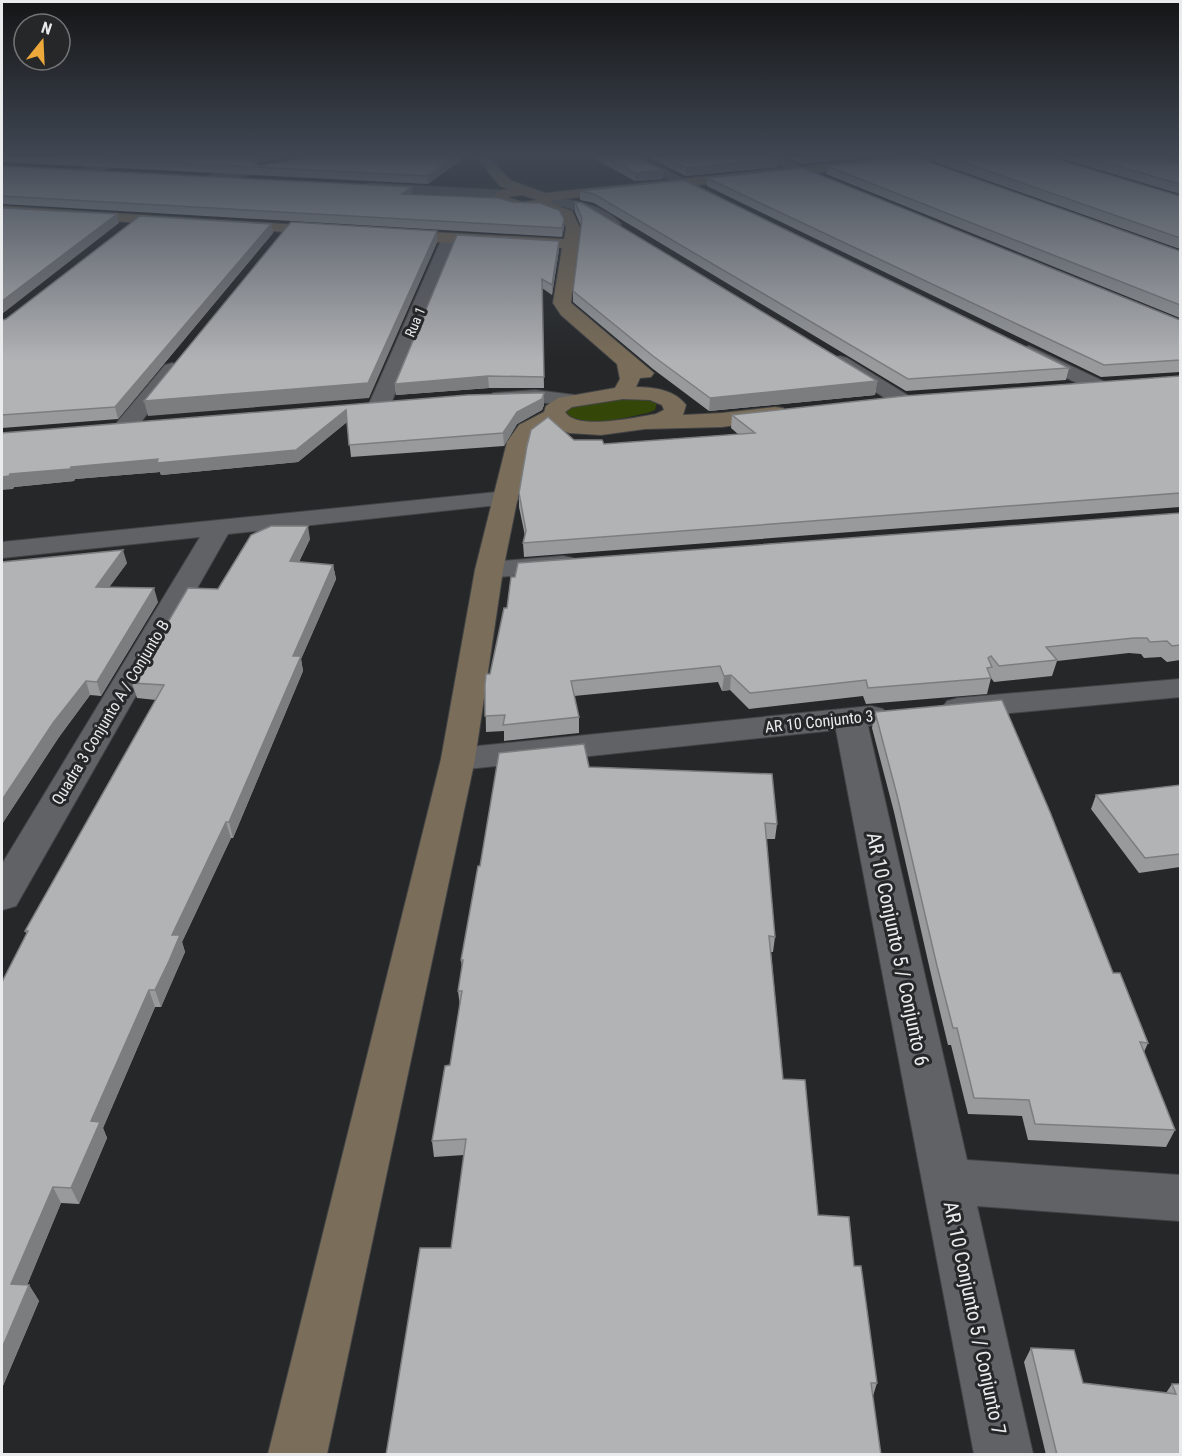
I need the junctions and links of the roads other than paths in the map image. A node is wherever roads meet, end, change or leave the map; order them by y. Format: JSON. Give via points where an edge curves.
{"nodes":[{"id":1,"x":129,"y":225,"type":"edge"},
{"id":2,"x":236,"y":225,"type":"edge"},
{"id":3,"x":572,"y":225,"type":"edge"},
{"id":4,"x":615,"y":225,"type":"edge"},
{"id":5,"x":287,"y":228,"type":"junction"},
{"id":6,"x":345,"y":232,"type":"edge"},
{"id":7,"x":119,"y":233,"type":"edge"},
{"id":8,"x":628,"y":233,"type":"edge"},
{"id":9,"x":380,"y":234,"type":"edge"},
{"id":10,"x":450,"y":238,"type":"junction"},
{"id":11,"x":572,"y":244,"type":"junction"},
{"id":12,"x":272,"y":246,"type":"edge"},
{"id":13,"x":1013,"y":344,"type":"edge"},
{"id":14,"x":821,"y":350,"type":"edge"},
{"id":15,"x":184,"y":354,"type":"edge"},
{"id":16,"x":627,"y":362,"type":"junction"},
{"id":17,"x":1121,"y":384,"type":"edge"},
{"id":18,"x":1098,"y":386,"type":"junction"},
{"id":19,"x":1063,"y":388,"type":"edge"},
{"id":20,"x":622,"y":393,"type":"junction"},
{"id":21,"x":925,"y":398,"type":"edge"},
{"id":22,"x":576,"y":400,"type":"junction"},
{"id":23,"x":902,"y":400,"type":"junction"},
{"id":24,"x":401,"y":404,"type":"edge"},
{"id":25,"x":673,"y":404,"type":"junction"},
{"id":26,"x":867,"y":404,"type":"edge"},
{"id":27,"x":379,"y":406,"type":"junction"},
{"id":28,"x":356,"y":408,"type":"edge"},
{"id":29,"x":797,"y":411,"type":"edge"},
{"id":30,"x":554,"y":413,"type":"junction"},
{"id":31,"x":774,"y":414,"type":"junction"},
{"id":32,"x":637,"y":423,"type":"junction"},
{"id":33,"x":149,"y":424,"type":"edge"},
{"id":34,"x":126,"y":426,"type":"junction"},
{"id":35,"x":103,"y":428,"type":"edge"},
{"id":36,"x":593,"y":429,"type":"junction"},
{"id":37,"x":510,"y":478,"type":"junction"},
{"id":38,"x":219,"y":528,"type":"junction"},
{"id":39,"x":2,"y":550,"type":"edge"},
{"id":40,"x":584,"y":562,"type":"edge"},
{"id":41,"x":489,"y":570,"type":"junction"},
{"id":42,"x":1180,"y":688,"type":"edge"},
{"id":43,"x":933,"y":710,"type":"edge"},
{"id":44,"x":897,"y":713,"type":"edge"},
{"id":45,"x":850,"y":718,"type":"junction"},
{"id":46,"x":458,"y":759,"type":"junction"},
{"id":47,"x":2,"y":896,"type":"edge"},
{"id":48,"x":947,"y":1181,"type":"junction"},
{"id":49,"x":1180,"y":1198,"type":"edge"},
{"id":50,"x":297,"y":1455,"type":"edge"},
{"id":51,"x":1004,"y":1455,"type":"edge"}],
"edges":[{"from":1,"to":7,"type":"street"},
{"from":2,"to":5,"type":"street"},
{"from":3,"to":11,"type":"street"},
{"from":4,"to":8,"type":"street"},
{"from":5,"to":6,"type":"street"},
{"from":5,"to":12,"type":"street"},
{"from":9,"to":10,"type":"street"},
{"from":10,"to":11,"type":"street"},
{"from":10,"to":27,"type":"street","name":"Rua 1"},
{"from":11,"to":16,"type":"street","via":[[562,303]]},
{"from":13,"to":18,"type":"street"},
{"from":14,"to":23,"type":"street"},
{"from":15,"to":34,"type":"street"},
{"from":16,"to":20,"type":"street","via":[[630,379]]},
{"from":16,"to":25,"type":"street","via":[[646,374]]},
{"from":17,"to":18,"type":"street"},
{"from":18,"to":19,"type":"street"},
{"from":20,"to":22,"type":"street"},
{"from":20,"to":25,"type":"street","via":[[652,394]]},
{"from":21,"to":23,"type":"street"},
{"from":22,"to":30,"type":"street","via":[[566,402]]},
{"from":22,"to":30,"type":"street","via":[[535,396],[479,399]]},
{"from":23,"to":26,"type":"street"},
{"from":24,"to":27,"type":"street"},
{"from":25,"to":31,"type":"street"},
{"from":25,"to":32,"type":"street","via":[[671,416]]},
{"from":27,"to":28,"type":"street"},
{"from":29,"to":31,"type":"street"},
{"from":30,"to":36,"type":"street","via":[[567,425]]},
{"from":30,"to":37,"type":"street","via":[[527,430],[518,442]]},
{"from":31,"to":32,"type":"street"},
{"from":32,"to":36,"type":"street"},
{"from":33,"to":34,"type":"street"},
{"from":34,"to":35,"type":"street"},
{"from":36,"to":37,"type":"street","via":[[544,438]]},
{"from":37,"to":38,"type":"street"},
{"from":37,"to":41,"type":"street"},
{"from":38,"to":39,"type":"street"},
{"from":38,"to":47,"type":"street","name":"Quadra 3 Conjunto A / Conjunto B"},
{"from":40,"to":41,"type":"street"},
{"from":41,"to":46,"type":"street"},
{"from":42,"to":43,"type":"street"},
{"from":44,"to":45,"type":"street","name":"AR 10 Conjunto 3"},
{"from":45,"to":46,"type":"street","name":"AR 10 Conjunto 3"},
{"from":45,"to":48,"type":"street","name":"AR 10 Conjunto 5 / Conjunto 6"},
{"from":46,"to":50,"type":"street"},
{"from":48,"to":49,"type":"street"},
{"from":48,"to":51,"type":"street","name":"AR 10 Conjunto 5 / Conjunto 7"}]}
